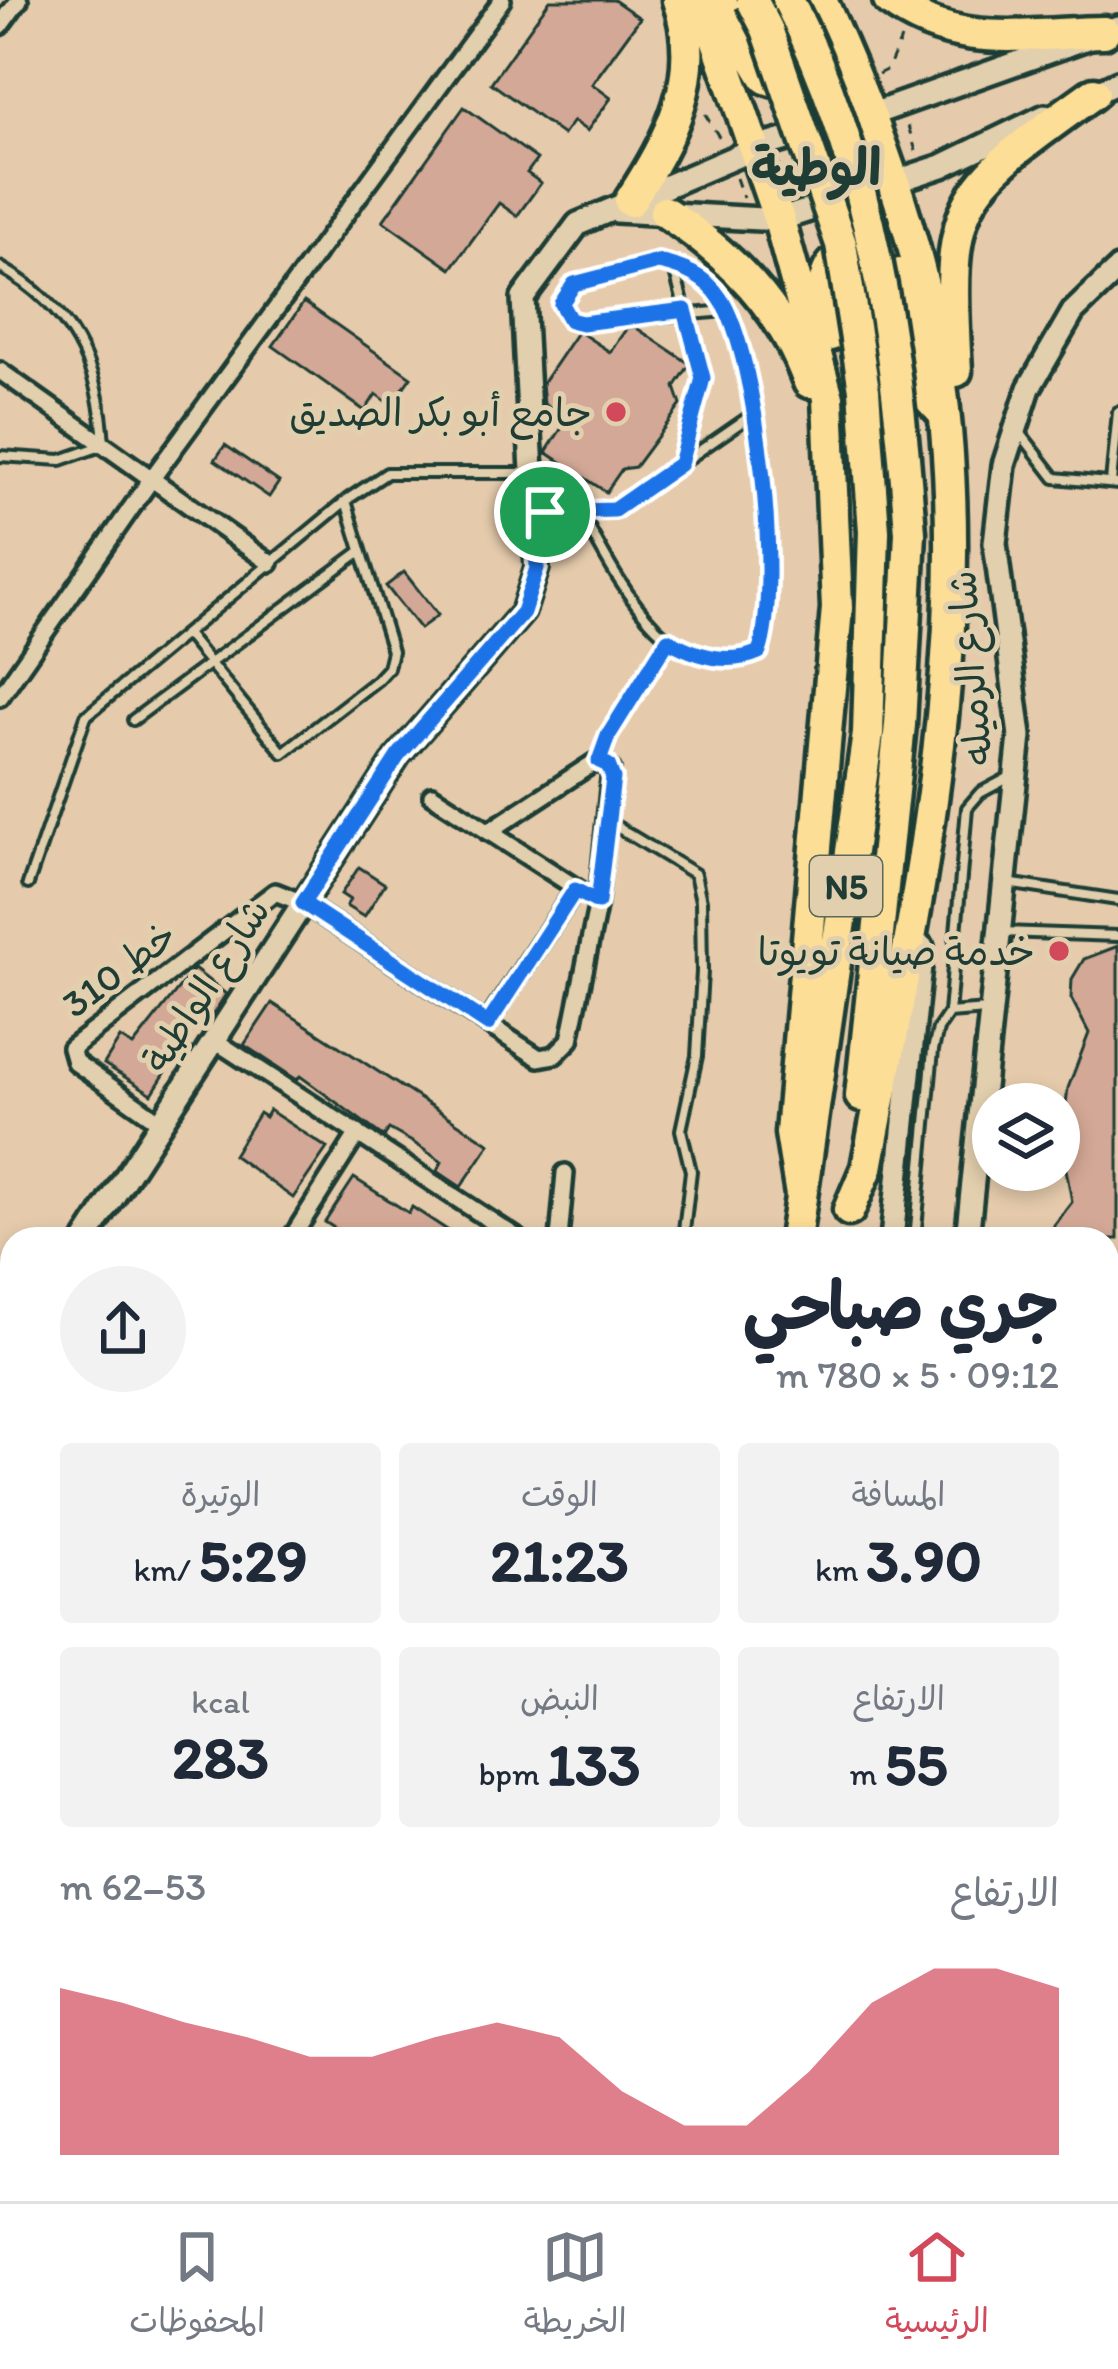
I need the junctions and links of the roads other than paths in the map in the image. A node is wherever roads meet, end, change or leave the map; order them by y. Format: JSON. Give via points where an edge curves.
{"nodes":[{"id":1,"x":19,"y":0,"type":"edge"},
{"id":2,"x":502,"y":0,"type":"edge"},
{"id":3,"x":678,"y":0,"type":"edge"},
{"id":4,"x":703,"y":0,"type":"edge"},
{"id":5,"x":719,"y":0,"type":"edge"},
{"id":6,"x":752,"y":0,"type":"edge"},
{"id":7,"x":788,"y":0,"type":"edge"},
{"id":8,"x":818,"y":0,"type":"edge"},
{"id":9,"x":889,"y":0,"type":"edge"},
{"id":10,"x":0,"y":26,"type":"edge"},
{"id":11,"x":1111,"y":29,"type":"edge"},
{"id":12,"x":1106,"y":88,"type":"edge"},
{"id":13,"x":870,"y":115,"type":"junction"},
{"id":14,"x":756,"y":148,"type":"junction"},
{"id":15,"x":909,"y":178,"type":"junction"},
{"id":16,"x":617,"y":206,"type":"junction"},
{"id":17,"x":665,"y":212,"type":"junction"},
{"id":18,"x":779,"y":220,"type":"junction"},
{"id":19,"x":673,"y":265,"type":"junction"},
{"id":20,"x":0,"y":267,"type":"edge"},
{"id":21,"x":1118,"y":269,"type":"edge"},
{"id":22,"x":685,"y":310,"type":"junction"},
{"id":23,"x":727,"y":311,"type":"junction"},
{"id":24,"x":0,"y":371,"type":"edge"},
{"id":25,"x":828,"y":398,"type":"junction"},
{"id":26,"x":1118,"y":412,"type":"edge"},
{"id":27,"x":943,"y":413,"type":"junction"},
{"id":28,"x":753,"y":414,"type":"junction"},
{"id":29,"x":1016,"y":427,"type":"junction"},
{"id":30,"x":104,"y":445,"type":"junction"},
{"id":31,"x":830,"y":450,"type":"junction"},
{"id":32,"x":0,"y":456,"type":"edge"},
{"id":33,"x":680,"y":464,"type":"junction"},
{"id":34,"x":532,"y":473,"type":"junction"},
{"id":35,"x":150,"y":481,"type":"junction"},
{"id":36,"x":1115,"y":483,"type":"edge"},
{"id":37,"x":346,"y":501,"type":"junction"},
{"id":38,"x":580,"y":511,"type":"junction"},
{"id":39,"x":538,"y":513,"type":"junction"},
{"id":40,"x":951,"y":538,"type":"junction"},
{"id":41,"x":361,"y":551,"type":"junction"},
{"id":42,"x":270,"y":563,"type":"junction"},
{"id":43,"x":186,"y":634,"type":"junction"},
{"id":44,"x":209,"y":664,"type":"junction"},
{"id":45,"x":0,"y":698,"type":"edge"},
{"id":46,"x":133,"y":720,"type":"dead end"},
{"id":47,"x":941,"y":732,"type":"junction"},
{"id":48,"x":1016,"y":773,"type":"junction"},
{"id":49,"x":432,"y":794,"type":"dead end"},
{"id":50,"x":608,"y":821,"type":"junction"},
{"id":51,"x":488,"y":832,"type":"junction"},
{"id":52,"x":1005,"y":883,"type":"junction"},
{"id":53,"x":28,"y":884,"type":"dead end"},
{"id":54,"x":575,"y":890,"type":"junction"},
{"id":55,"x":1118,"y":899,"type":"edge"},
{"id":56,"x":598,"y":902,"type":"junction"},
{"id":57,"x":303,"y":903,"type":"junction"},
{"id":58,"x":998,"y":932,"type":"junction"},
{"id":59,"x":1118,"y":936,"type":"edge"},
{"id":60,"x":990,"y":1010,"type":"junction"},
{"id":61,"x":949,"y":1013,"type":"junction"},
{"id":62,"x":488,"y":1024,"type":"junction"},
{"id":63,"x":214,"y":1040,"type":"junction"},
{"id":64,"x":160,"y":1122,"type":"junction"},
{"id":65,"x":358,"y":1133,"type":"junction"},
{"id":66,"x":565,"y":1173,"type":"dead end"},
{"id":67,"x":801,"y":1195,"type":"junction"},
{"id":68,"x":847,"y":1225,"type":"edge"},
{"id":69,"x":94,"y":1227,"type":"edge"},
{"id":70,"x":299,"y":1227,"type":"edge"},
{"id":71,"x":501,"y":1227,"type":"edge"},
{"id":72,"x":560,"y":1227,"type":"edge"},
{"id":73,"x":684,"y":1227,"type":"edge"},
{"id":74,"x":797,"y":1227,"type":"edge"},
{"id":75,"x":893,"y":1227,"type":"edge"},
{"id":76,"x":916,"y":1227,"type":"edge"},
{"id":77,"x":969,"y":1227,"type":"edge"}],
"edges":[{"from":1,"to":10,"type":"street"},
{"from":2,"to":35,"type":"street"},
{"from":3,"to":16,"type":"highway","via":[[690,55],[680,111]]},
{"from":4,"to":14,"type":"highway"},
{"from":5,"to":8,"type":"highway","via":[[758,69],[778,83],[799,82],[824,62]]},
{"from":6,"to":67,"type":"highway","number":"N5","bridge":true,"via":[[841,244],[864,390],[874,531],[868,734]]},
{"from":7,"to":68,"type":"highway","number":"N5","bridge":true,"via":[[868,232],[900,381],[910,533],[900,725]]},
{"from":8,"to":13,"type":"highway"},
{"from":9,"to":11,"type":"highway","via":[[946,32],[987,39]]},
{"from":11,"to":13,"type":"street","name":"شارع الواطية"},
{"from":12,"to":15,"type":"street"},
{"from":12,"to":40,"type":"highway","via":[[1003,158],[956,231],[950,261],[960,444]]},
{"from":13,"to":14,"type":"street","name":"شارع الواطية"},
{"from":13,"to":15,"type":"highway"},
{"from":14,"to":16,"type":"street","name":"شارع الواطية"},
{"from":14,"to":18,"type":"highway"},
{"from":15,"to":18,"type":"street"},
{"from":15,"to":27,"type":"highway"},
{"from":16,"to":17,"type":"street"},
{"from":16,"to":34,"type":"street","name":"شارع الواطية","via":[[578,224],[523,298]]},
{"from":17,"to":18,"type":"street"},
{"from":17,"to":31,"type":"highway","via":[[717,246],[764,297],[799,354]]},
{"from":18,"to":25,"type":"highway"},
{"from":19,"to":22,"type":"lane"},
{"from":19,"to":22,"type":"lane","via":[[574,284],[562,310],[582,323]]},
{"from":19,"to":23,"type":"lane","via":[[701,278]]},
{"from":20,"to":30,"type":"lane","via":[[64,316],[88,356]]},
{"from":21,"to":29,"type":"street","name":"شارع الرميله","via":[[1073,311]]},
{"from":22,"to":23,"type":"lane"},
{"from":22,"to":33,"type":"lane","via":[[703,378]]},
{"from":23,"to":28,"type":"lane","via":[[748,364]]},
{"from":24,"to":30,"type":"street"},
{"from":25,"to":27,"type":"highway","via":[[836,374],[824,278],[837,258],[871,251],[899,271],[919,387]]},
{"from":25,"to":31,"type":"highway"},
{"from":26,"to":36,"type":"lane"},
{"from":27,"to":40,"type":"highway"},
{"from":28,"to":33,"type":"lane"},
{"from":28,"to":38,"type":"lane","via":[[764,501],[767,629],[759,652],[742,660],[694,654],[668,640],[616,577]]},
{"from":29,"to":36,"type":"lane","via":[[1055,478]]},
{"from":29,"to":48,"type":"street","name":"شارع الرميله","via":[[995,543],[1020,736]]},
{"from":30,"to":32,"type":"lane","via":[[61,460]]},
{"from":30,"to":35,"type":"street"},
{"from":31,"to":67,"type":"highway","via":[[836,608],[790,1132]]},
{"from":33,"to":38,"type":"lane","via":[[614,510]]},
{"from":34,"to":37,"type":"lane","via":[[387,473]]},
{"from":34,"to":39,"type":"street","name":"شارع الواطية"},
{"from":35,"to":42,"type":"street"},
{"from":35,"to":45,"type":"street"},
{"from":37,"to":41,"type":"lane"},
{"from":37,"to":42,"type":"lane"},
{"from":38,"to":39,"type":"lane"},
{"from":39,"to":57,"type":"street","name":"شارع الواطية","via":[[537,568],[523,612],[398,756]]},
{"from":40,"to":47,"type":"highway"},
{"from":41,"to":44,"type":"lane"},
{"from":41,"to":44,"type":"lane","via":[[392,651],[388,668],[283,754]]},
{"from":42,"to":43,"type":"lane"},
{"from":43,"to":44,"type":"lane"},
{"from":43,"to":53,"type":"lane","via":[[86,716]]},
{"from":44,"to":46,"type":"lane"},
{"from":47,"to":68,"type":"highway","via":[[867,1168]]},
{"from":47,"to":75,"type":"street"},
{"from":48,"to":52,"type":"street","name":"شارع الرميله"},
{"from":48,"to":61,"type":"lane","via":[[967,808]]},
{"from":49,"to":51,"type":"street"},
{"from":50,"to":51,"type":"street","via":[[612,773],[599,761]]},
{"from":50,"to":56,"type":"street"},
{"from":50,"to":73,"type":"lane","via":[[695,874],[701,901],[700,1030],[681,1130],[691,1171]]},
{"from":51,"to":54,"type":"street"},
{"from":52,"to":55,"type":"lane"},
{"from":52,"to":58,"type":"street","name":"شارع الرميله"},
{"from":54,"to":56,"type":"street"},
{"from":54,"to":62,"type":"street"},
{"from":56,"to":62,"type":"street","via":[[570,1040],[539,1058]]},
{"from":57,"to":62,"type":"street"},
{"from":57,"to":63,"type":"street","name":"شارع الواطية"},
{"from":57,"to":64,"type":"street","name":"خط 310","via":[[272,894],[73,1045],[75,1062]]},
{"from":58,"to":59,"type":"lane"},
{"from":58,"to":60,"type":"street","name":"شارع الرميله"},
{"from":60,"to":61,"type":"lane"},
{"from":60,"to":77,"type":"street","name":"شارع الرميله"},
{"from":61,"to":76,"type":"lane","via":[[933,1050]]},
{"from":63,"to":64,"type":"street","name":"شارع الواطية"},
{"from":63,"to":65,"type":"street"},
{"from":64,"to":69,"type":"street","name":"شارع الواطية"},
{"from":65,"to":70,"type":"street"},
{"from":65,"to":71,"type":"street"},
{"from":66,"to":72,"type":"street"},
{"from":67,"to":74,"type":"highway","number":"N5"}]}
